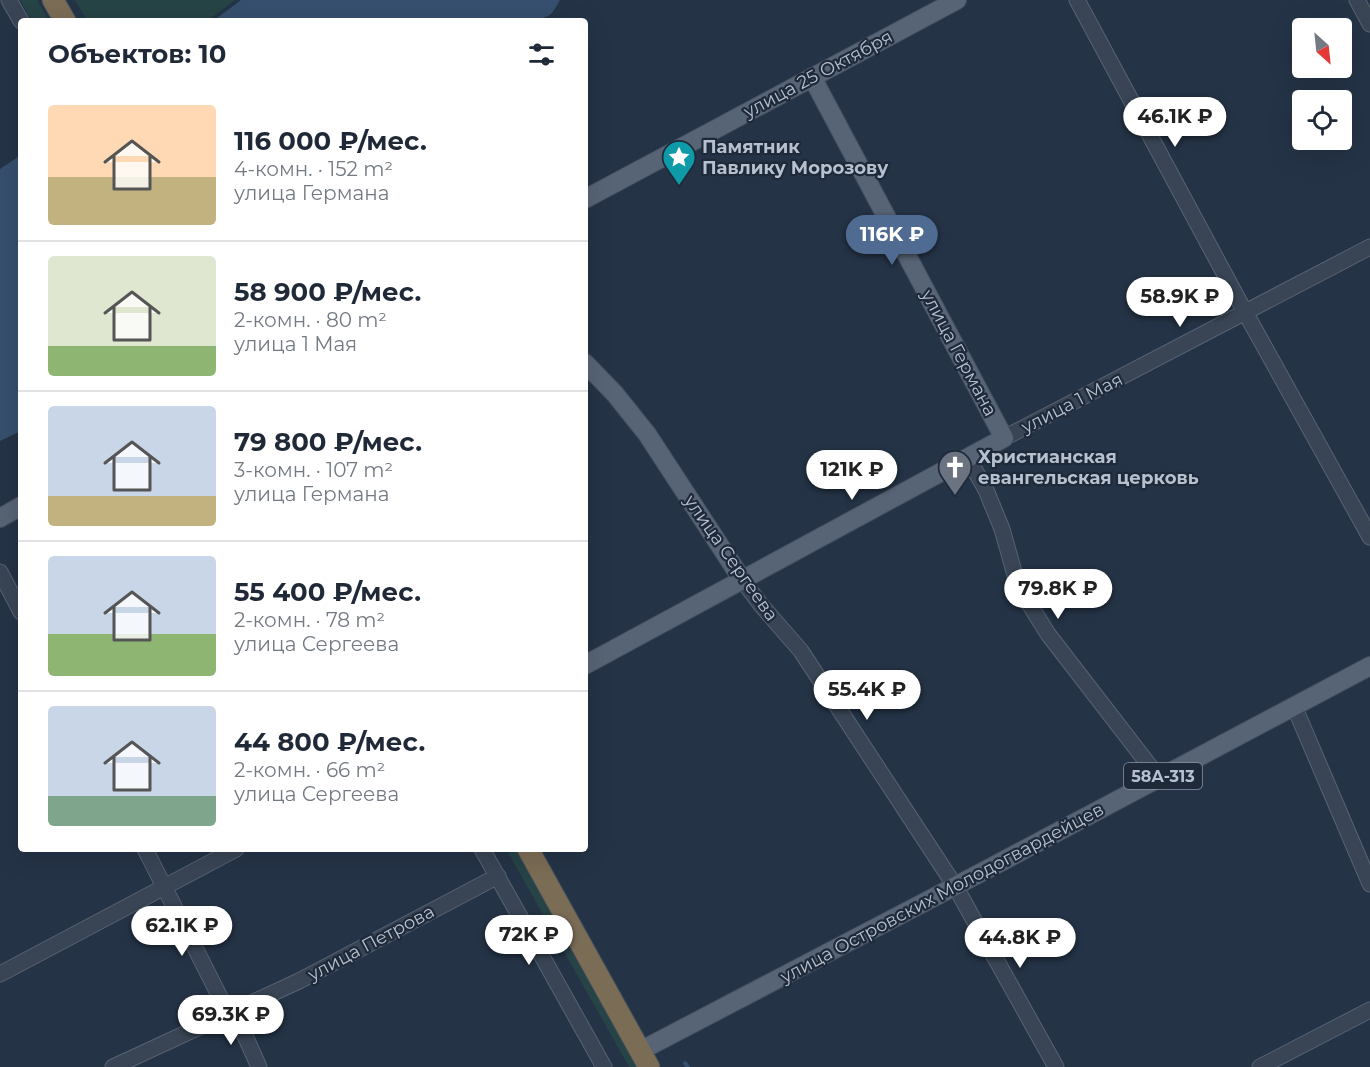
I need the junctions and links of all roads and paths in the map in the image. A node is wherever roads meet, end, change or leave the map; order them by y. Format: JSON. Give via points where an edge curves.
{"nodes":[{"id":1,"x":9,"y":0,"type":"edge"},
{"id":2,"x":53,"y":0,"type":"edge"},
{"id":3,"x":957,"y":0,"type":"edge"},
{"id":4,"x":1077,"y":0,"type":"edge"},
{"id":5,"x":1357,"y":0,"type":"edge"},
{"id":6,"x":19,"y":18,"type":"edge"},
{"id":7,"x":64,"y":18,"type":"edge"},
{"id":8,"x":1370,"y":24,"type":"edge"},
{"id":9,"x":812,"y":77,"type":"junction"},
{"id":10,"x":588,"y":197,"type":"edge"},
{"id":11,"x":1370,"y":247,"type":"edge"},
{"id":12,"x":1245,"y":312,"type":"junction"},
{"id":13,"x":588,"y":366,"type":"edge"},
{"id":14,"x":1004,"y":438,"type":"junction"},
{"id":15,"x":968,"y":458,"type":"junction"},
{"id":16,"x":18,"y":508,"type":"edge"},
{"id":17,"x":0,"y":518,"type":"edge"},
{"id":18,"x":1370,"y":537,"type":"edge"},
{"id":19,"x":0,"y":572,"type":"edge"},
{"id":20,"x":743,"y":581,"type":"junction"},
{"id":21,"x":18,"y":606,"type":"edge"},
{"id":22,"x":588,"y":663,"type":"edge"},
{"id":23,"x":1370,"y":666,"type":"edge"},
{"id":24,"x":1294,"y":706,"type":"junction"},
{"id":25,"x":1159,"y":778,"type":"junction"},
{"id":26,"x":147,"y":852,"type":"edge"},
{"id":27,"x":230,"y":852,"type":"edge"},
{"id":28,"x":484,"y":852,"type":"edge"},
{"id":29,"x":530,"y":852,"type":"edge"},
{"id":30,"x":498,"y":876,"type":"junction"},
{"id":31,"x":1370,"y":884,"type":"edge"},
{"id":32,"x":955,"y":886,"type":"junction"},
{"id":33,"x":165,"y":887,"type":"junction"},
{"id":34,"x":0,"y":974,"type":"edge"},
{"id":35,"x":1370,"y":1010,"type":"edge"},
{"id":36,"x":231,"y":1012,"type":"junction"},
{"id":37,"x":645,"y":1059,"type":"edge"},
{"id":38,"x":113,"y":1067,"type":"edge"},
{"id":39,"x":259,"y":1067,"type":"edge"},
{"id":40,"x":604,"y":1067,"type":"edge"},
{"id":41,"x":1056,"y":1067,"type":"edge"},
{"id":42,"x":1260,"y":1067,"type":"edge"}],
"edges":[{"from":1,"to":6,"type":"street"},
{"from":2,"to":7,"type":"highway"},
{"from":3,"to":9,"type":"main road","name":"улица 25 Октября"},
{"from":4,"to":12,"type":"street"},
{"from":5,"to":8,"type":"street"},
{"from":9,"to":10,"type":"main road","name":"улица 25 Октября"},
{"from":9,"to":14,"type":"main road","name":"улица Германа"},
{"from":11,"to":12,"type":"street","name":"улица 1 Мая"},
{"from":12,"to":14,"type":"street","name":"улица 1 Мая"},
{"from":12,"to":18,"type":"street"},
{"from":13,"to":20,"type":"main road","name":"улица Сергеева","via":[[647,434]]},
{"from":14,"to":15,"type":"main road","name":"улица 1 Мая"},
{"from":15,"to":20,"type":"main road","name":"улица 1 Мая"},
{"from":15,"to":25,"type":"street","via":[[1002,529],[1018,586],[1048,634]]},
{"from":16,"to":17,"type":"main road"},
{"from":19,"to":21,"type":"street"},
{"from":20,"to":22,"type":"main road","name":"улица 1 Мая"},
{"from":20,"to":32,"type":"street","name":"улица Сергеева","via":[[801,651]]},
{"from":23,"to":24,"type":"main road","name":"улица Островских Молодогвардейцев","number":"58А-313"},
{"from":24,"to":25,"type":"main road","name":"улица Островских Молодогвардейцев","number":"58А-313"},
{"from":24,"to":31,"type":"street"},
{"from":25,"to":32,"type":"main road","name":"улица Островских Молодогвардейцев","number":"58А-313"},
{"from":26,"to":33,"type":"street"},
{"from":27,"to":33,"type":"street"},
{"from":28,"to":30,"type":"street"},
{"from":29,"to":37,"type":"highway"},
{"from":30,"to":36,"type":"street","name":"улица Петрова","via":[[299,981]]},
{"from":30,"to":40,"type":"street"},
{"from":32,"to":37,"type":"main road","name":"улица Островских Молодогвардейцев","number":"58А-313"},
{"from":32,"to":41,"type":"street","name":"улица Сергеева"},
{"from":33,"to":34,"type":"street"},
{"from":33,"to":36,"type":"street"},
{"from":35,"to":42,"type":"street"},
{"from":36,"to":38,"type":"street","name":"улица Петрова"},
{"from":36,"to":39,"type":"street"}]}
